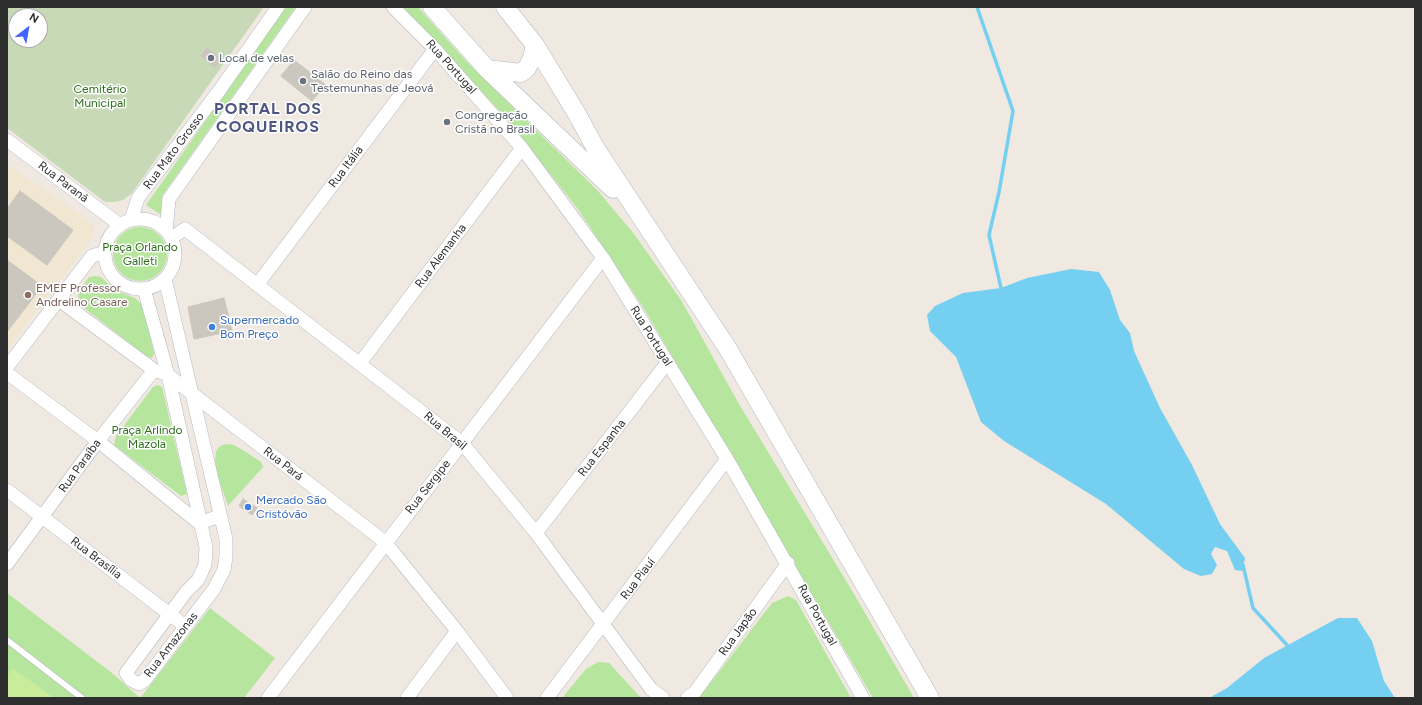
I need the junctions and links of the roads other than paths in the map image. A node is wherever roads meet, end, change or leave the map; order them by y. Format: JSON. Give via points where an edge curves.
{"nodes":[{"id":1,"x":278,"y":7,"type":"edge"},
{"id":2,"x":305,"y":7,"type":"edge"},
{"id":3,"x":393,"y":7,"type":"edge"},
{"id":4,"x":432,"y":7,"type":"edge"},
{"id":5,"x":505,"y":7,"type":"edge"},
{"id":6,"x":535,"y":45,"type":"junction"},
{"id":7,"x":435,"y":49,"type":"junction"},
{"id":8,"x":487,"y":69,"type":"junction"},
{"id":9,"x":7,"y":140,"type":"edge"},
{"id":10,"x":522,"y":148,"type":"junction"},
{"id":11,"x":634,"y":208,"type":"junction"},
{"id":12,"x":125,"y":223,"type":"junction"},
{"id":13,"x":168,"y":234,"type":"junction"},
{"id":14,"x":105,"y":252,"type":"junction"},
{"id":15,"x":603,"y":258,"type":"junction"},
{"id":16,"x":165,"y":279,"type":"junction"},
{"id":17,"x":257,"y":285,"type":"junction"},
{"id":18,"x":144,"y":289,"type":"junction"},
{"id":19,"x":59,"y":300,"type":"junction"},
{"id":20,"x":360,"y":363,"type":"junction"},
{"id":21,"x":667,"y":363,"type":"junction"},
{"id":22,"x":7,"y":367,"type":"edge"},
{"id":23,"x":154,"y":370,"type":"junction"},
{"id":24,"x":7,"y":373,"type":"edge"},
{"id":25,"x":168,"y":376,"type":"junction"},
{"id":26,"x":192,"y":393,"type":"junction"},
{"id":27,"x":98,"y":441,"type":"junction"},
{"id":28,"x":462,"y":443,"type":"junction"},
{"id":29,"x":727,"y":459,"type":"junction"},
{"id":30,"x":7,"y":490,"type":"edge"},
{"id":31,"x":220,"y":516,"type":"junction"},
{"id":32,"x":42,"y":517,"type":"junction"},
{"id":33,"x":199,"y":523,"type":"junction"},
{"id":34,"x":536,"y":533,"type":"junction"},
{"id":35,"x":385,"y":542,"type":"junction"},
{"id":36,"x":788,"y":563,"type":"junction"},
{"id":37,"x":7,"y":564,"type":"edge"},
{"id":38,"x":186,"y":592,"type":"junction"},
{"id":39,"x":202,"y":606,"type":"junction"},
{"id":40,"x":169,"y":614,"type":"junction"},
{"id":41,"x":604,"y":624,"type":"junction"},
{"id":42,"x":185,"y":626,"type":"junction"},
{"id":43,"x":457,"y":631,"type":"junction"},
{"id":44,"x":7,"y":640,"type":"edge"},
{"id":45,"x":82,"y":698,"type":"edge"},
{"id":46,"x":268,"y":698,"type":"edge"},
{"id":47,"x":407,"y":698,"type":"edge"},
{"id":48,"x":507,"y":698,"type":"edge"},
{"id":49,"x":547,"y":698,"type":"edge"},
{"id":50,"x":663,"y":698,"type":"edge"},
{"id":51,"x":687,"y":698,"type":"edge"},
{"id":52,"x":863,"y":698,"type":"edge"},
{"id":53,"x":930,"y":698,"type":"edge"}],
"edges":[{"from":1,"to":12,"type":"street","name":"Rua Mato Grosso","via":[[219,91],[138,198]]},
{"from":2,"to":13,"type":"street","via":[[169,198]]},
{"from":3,"to":7,"type":"street","name":"Rua Portugal"},
{"from":4,"to":8,"type":"main road"},
{"from":5,"to":6,"type":"main road"},
{"from":6,"to":8,"type":"main road","via":[[527,68],[521,73]]},
{"from":6,"to":11,"type":"main road"},
{"from":7,"to":10,"type":"street","name":"Rua Portugal"},
{"from":7,"to":17,"type":"street","name":"Rua Itália"},
{"from":8,"to":11,"type":"main road"},
{"from":9,"to":12,"type":"street","name":"Rua Paraná"},
{"from":10,"to":15,"type":"street","name":"Rua Portugal"},
{"from":10,"to":20,"type":"street","name":"Rua Alemanha"},
{"from":11,"to":53,"type":"main road","via":[[728,349]]},
{"from":12,"to":13,"type":"street","via":[[150,220]]},
{"from":12,"to":14,"type":"street","via":[[110,237]]},
{"from":13,"to":16,"type":"street","via":[[175,255]]},
{"from":13,"to":17,"type":"street","name":"Rua Brasil","via":[[185,229]]},
{"from":14,"to":18,"type":"street","via":[[110,272],[116,279],[134,288]]},
{"from":14,"to":19,"type":"street","via":[[92,256]]},
{"from":15,"to":21,"type":"street","name":"Rua Portugal"},
{"from":15,"to":28,"type":"street","name":"Rua Sergipe"},
{"from":16,"to":18,"type":"street"},
{"from":16,"to":26,"type":"street","name":"Rua Amazonas"},
{"from":17,"to":20,"type":"street","name":"Rua Brasil"},
{"from":18,"to":25,"type":"street","name":"Rua Amazonas"},
{"from":19,"to":22,"type":"street"},
{"from":19,"to":23,"type":"street","name":"Rua Pará"},
{"from":20,"to":28,"type":"street","name":"Rua Brasil"},
{"from":21,"to":29,"type":"street","name":"Rua Portugal"},
{"from":21,"to":34,"type":"street","name":"Rua Espanha"},
{"from":23,"to":25,"type":"street","name":"Rua Pará"},
{"from":23,"to":27,"type":"street","name":"Rua Paraíba"},
{"from":24,"to":27,"type":"street"},
{"from":25,"to":26,"type":"street","name":"Rua Pará"},
{"from":25,"to":33,"type":"street","name":"Rua Amazonas"},
{"from":26,"to":31,"type":"street","name":"Rua Amazonas"},
{"from":26,"to":35,"type":"street","name":"Rua Pará"},
{"from":27,"to":32,"type":"street","name":"Rua Paraíba"},
{"from":27,"to":33,"type":"street"},
{"from":28,"to":34,"type":"street","name":"Rua Brasil"},
{"from":28,"to":35,"type":"street","name":"Rua Sergipe"},
{"from":29,"to":36,"type":"street","name":"Rua Portugal"},
{"from":29,"to":41,"type":"street","name":"Rua Piauí"},
{"from":30,"to":32,"type":"street","name":"Rua Brasília"},
{"from":31,"to":33,"type":"street"},
{"from":31,"to":39,"type":"street","name":"Rua Amazonas","via":[[226,539],[224,570]]},
{"from":32,"to":37,"type":"street","name":"Rua Paraíba"},
{"from":32,"to":40,"type":"street","name":"Rua Brasília"},
{"from":33,"to":38,"type":"street","name":"Rua Amazonas","via":[[206,547],[205,566],[198,580]]},
{"from":34,"to":41,"type":"street","name":"Rua Brasil"},
{"from":35,"to":43,"type":"street","name":"Rua Pará"},
{"from":35,"to":46,"type":"street","name":"Rua Sergipe"},
{"from":36,"to":51,"type":"street","name":"Rua Japão","via":[[695,692]]},
{"from":36,"to":52,"type":"street","name":"Rua Portugal"},
{"from":38,"to":39,"type":"street"},
{"from":38,"to":40,"type":"street","name":"Rua Amazonas"},
{"from":39,"to":42,"type":"street","name":"Rua Amazonas"},
{"from":40,"to":42,"type":"street","name":"Rua Brasília"},
{"from":40,"to":42,"type":"street","name":"Rua Amazonas","via":[[126,673],[131,680],[139,684],[145,680]]},
{"from":41,"to":49,"type":"street","name":"Rua Piauí"},
{"from":41,"to":50,"type":"street","name":"Rua Brasil","via":[[651,689]]},
{"from":43,"to":47,"type":"street"},
{"from":43,"to":48,"type":"street","name":"Rua Pará"},
{"from":44,"to":45,"type":"lane"}]}
